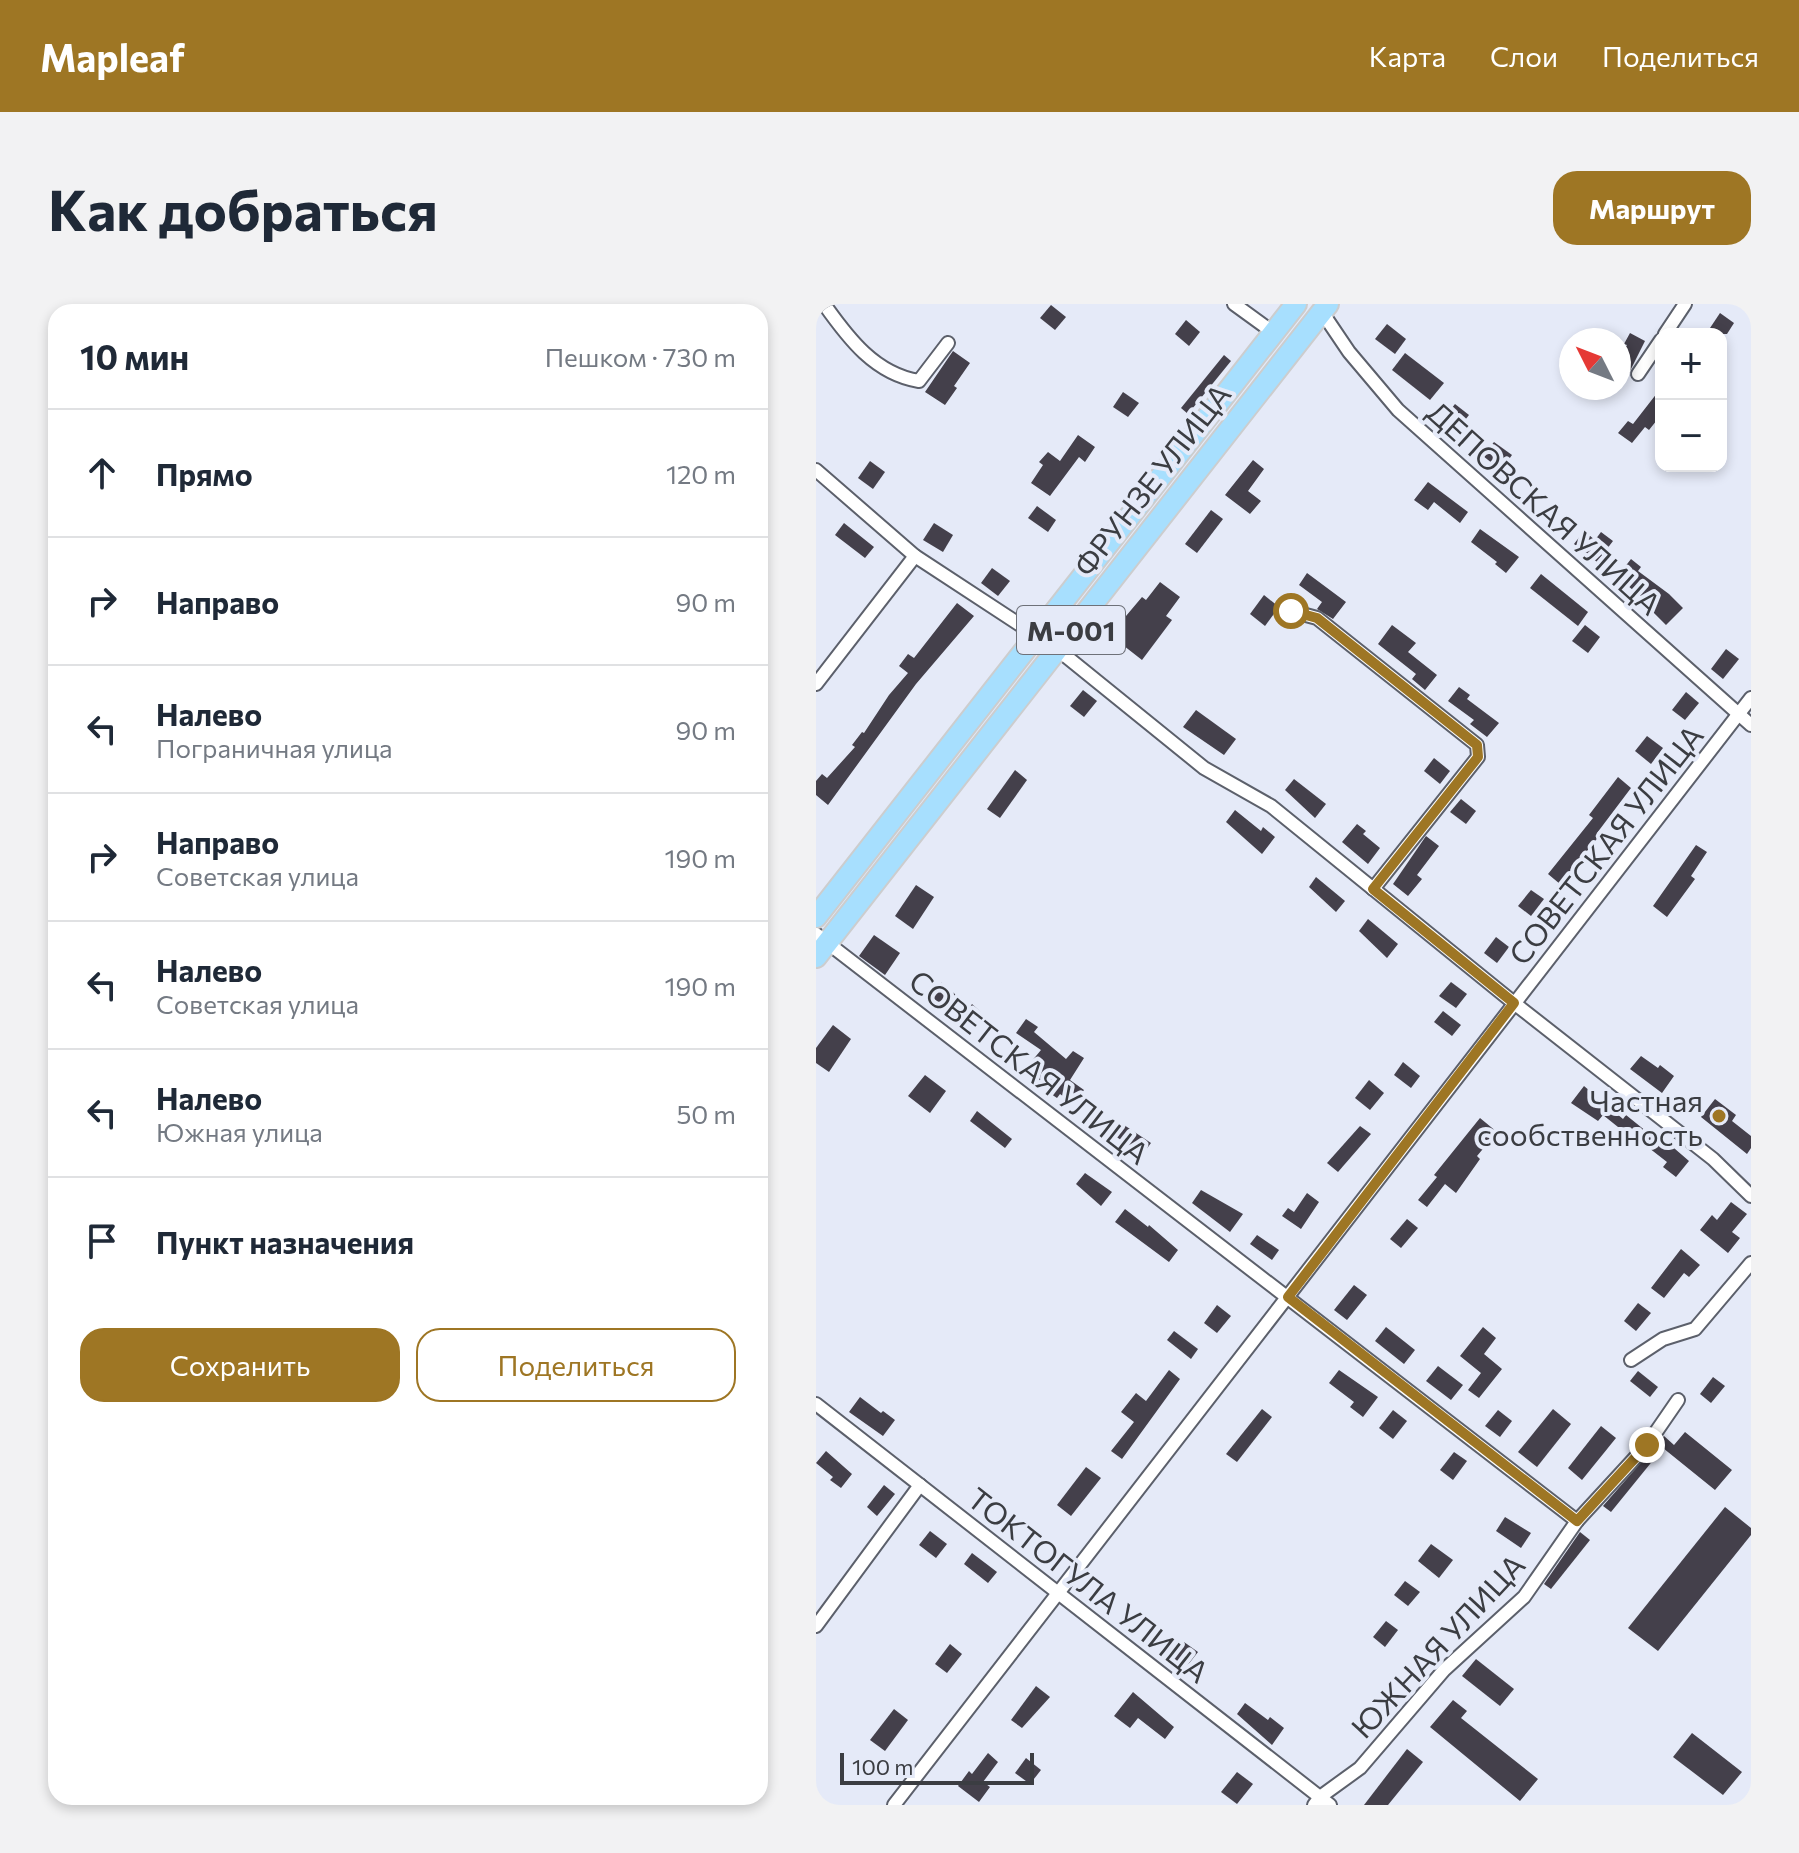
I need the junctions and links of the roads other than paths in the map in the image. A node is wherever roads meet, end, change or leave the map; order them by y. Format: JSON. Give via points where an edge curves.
{"nodes":[{"id":1,"x":824,"y":304,"type":"edge"},
{"id":2,"x":1234,"y":304,"type":"edge"},
{"id":3,"x":1296,"y":304,"type":"edge"},
{"id":4,"x":1685,"y":304,"type":"edge"},
{"id":5,"x":1325,"y":308,"type":"edge"},
{"id":6,"x":1669,"y":328,"type":"edge"},
{"id":7,"x":1274,"y":333,"type":"junction"},
{"id":8,"x":948,"y":343,"type":"dead end"},
{"id":9,"x":1655,"y":349,"type":"edge"},
{"id":10,"x":1638,"y":374,"type":"dead end"},
{"id":11,"x":816,"y":470,"type":"edge"},
{"id":12,"x":915,"y":556,"type":"junction"},
{"id":13,"x":1291,"y":611,"type":"dead end"},
{"id":14,"x":1036,"y":636,"type":"junction"},
{"id":15,"x":1057,"y":649,"type":"junction"},
{"id":16,"x":816,"y":684,"type":"edge"},
{"id":17,"x":1751,"y":698,"type":"edge"},
{"id":18,"x":1737,"y":714,"type":"junction"},
{"id":19,"x":1751,"y":725,"type":"edge"},
{"id":20,"x":1373,"y":889,"type":"junction"},
{"id":21,"x":816,"y":917,"type":"edge"},
{"id":22,"x":820,"y":945,"type":"edge"},
{"id":23,"x":1514,"y":1003,"type":"junction"},
{"id":24,"x":1751,"y":1196,"type":"edge"},
{"id":25,"x":1751,"y":1263,"type":"edge"},
{"id":26,"x":1288,"y":1297,"type":"junction"},
{"id":27,"x":1631,"y":1360,"type":"dead end"},
{"id":28,"x":1678,"y":1400,"type":"dead end"},
{"id":29,"x":816,"y":1404,"type":"edge"},
{"id":30,"x":920,"y":1485,"type":"junction"},
{"id":31,"x":1577,"y":1521,"type":"junction"},
{"id":32,"x":1059,"y":1594,"type":"junction"},
{"id":33,"x":816,"y":1626,"type":"edge"},
{"id":34,"x":1321,"y":1802,"type":"edge"},
{"id":35,"x":894,"y":1805,"type":"edge"}],
"edges":[{"from":1,"to":8,"type":"street","via":[[874,362],[905,378],[919,381]]},
{"from":2,"to":7,"type":"street"},
{"from":3,"to":7,"type":"main road","name":"ФРУНЗЕ УЛИЦА","number":"M-001"},
{"from":4,"to":6,"type":"street"},
{"from":5,"to":15,"type":"main road","name":"ФРУНЗЕ УЛИЦА","number":"M-001"},
{"from":5,"to":18,"type":"street","name":"ДЕПОВСКАЯ УЛИЦА","via":[[1349,352],[1398,410]]},
{"from":7,"to":14,"type":"main road","name":"ФРУНЗЕ УЛИЦА","number":"M-001"},
{"from":9,"to":10,"type":"street"},
{"from":11,"to":12,"type":"street"},
{"from":12,"to":14,"type":"street"},
{"from":12,"to":16,"type":"street"},
{"from":13,"to":20,"type":"street","via":[[1317,618],[1477,745],[1478,757]]},
{"from":14,"to":15,"type":"street"},
{"from":14,"to":21,"type":"main road","name":"ФРУНЗЕ УЛИЦА","number":"M-001"},
{"from":15,"to":20,"type":"street","via":[[1204,768],[1271,806]]},
{"from":15,"to":22,"type":"main road","name":"ФРУНЗЕ УЛИЦА","number":"M-001"},
{"from":17,"to":18,"type":"street","name":"СОВЕТСКАЯ УЛИЦА"},
{"from":18,"to":19,"type":"street","name":"ДЕПОВСКАЯ УЛИЦА"},
{"from":18,"to":23,"type":"street","name":"СОВЕТСКАЯ УЛИЦА"},
{"from":20,"to":23,"type":"street"},
{"from":22,"to":26,"type":"street","name":"СОВЕТСКАЯ УЛИЦА"},
{"from":23,"to":24,"type":"street","via":[[1713,1159]]},
{"from":23,"to":26,"type":"street","name":"СОВЕТСКАЯ УЛИЦА"},
{"from":25,"to":27,"type":"street","via":[[1695,1329],[1663,1339]]},
{"from":26,"to":31,"type":"street","name":"СОВЕТСКАЯ УЛИЦА"},
{"from":26,"to":32,"type":"street","name":"СОВЕТСКАЯ УЛИЦА"},
{"from":28,"to":31,"type":"street","name":"ЮЖНАЯ УЛИЦА","via":[[1647,1445]]},
{"from":29,"to":30,"type":"street","name":"ТОКТОГУЛА УЛИЦА"},
{"from":30,"to":32,"type":"street","name":"ТОКТОГУЛА УЛИЦА"},
{"from":30,"to":33,"type":"street"},
{"from":31,"to":34,"type":"street","name":"ЮЖНАЯ УЛИЦА","via":[[1524,1597],[1444,1670],[1360,1768]]},
{"from":32,"to":34,"type":"street","name":"ТОКТОГУЛА УЛИЦА"},
{"from":32,"to":35,"type":"street","name":"СОВЕТСКАЯ УЛИЦА"}]}
